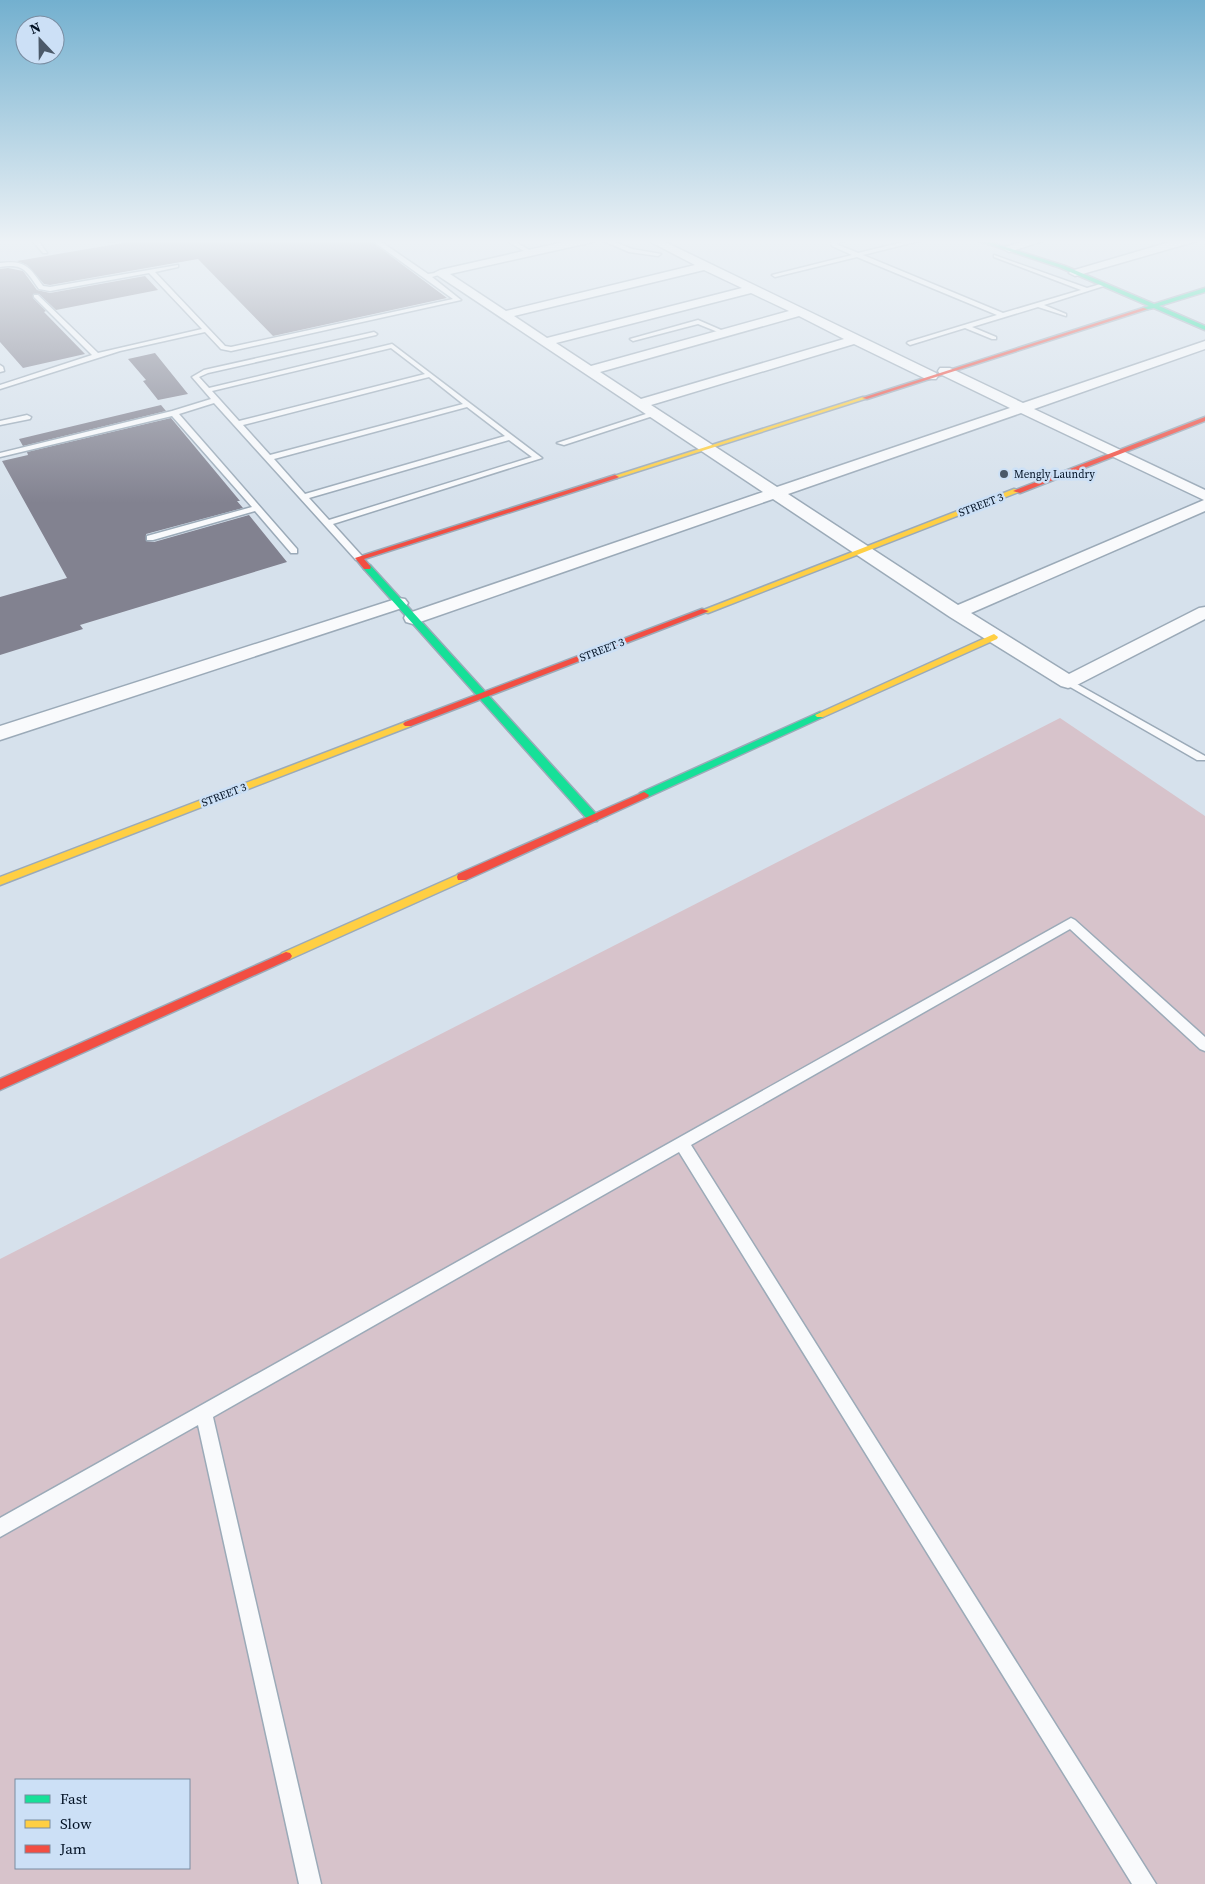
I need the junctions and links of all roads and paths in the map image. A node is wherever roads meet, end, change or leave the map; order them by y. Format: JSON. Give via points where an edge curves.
{"nodes":[{"id":1,"x":67,"y":327,"type":"edge"},
{"id":2,"x":202,"y":327,"type":"edge"},
{"id":3,"x":333,"y":327,"type":"edge"},
{"id":4,"x":523,"y":327,"type":"edge"},
{"id":5,"x":605,"y":327,"type":"edge"},
{"id":6,"x":679,"y":327,"type":"edge"},
{"id":7,"x":710,"y":327,"type":"edge"},
{"id":8,"x":747,"y":327,"type":"edge"},
{"id":9,"x":831,"y":327,"type":"edge"},
{"id":10,"x":962,"y":327,"type":"edge"},
{"id":11,"x":967,"y":327,"type":"edge"},
{"id":12,"x":1086,"y":327,"type":"edge"},
{"id":13,"x":205,"y":330,"type":"junction"},
{"id":14,"x":725,"y":333,"type":"junction"},
{"id":15,"x":374,"y":334,"type":"dead end"},
{"id":16,"x":994,"y":338,"type":"dead end"},
{"id":17,"x":633,"y":339,"type":"dead end"},
{"id":18,"x":856,"y":339,"type":"junction"},
{"id":19,"x":546,"y":342,"type":"junction"},
{"id":20,"x":910,"y":342,"type":"dead end"},
{"id":21,"x":1205,"y":345,"type":"edge"},
{"id":22,"x":97,"y":356,"type":"junction"},
{"id":23,"x":589,"y":371,"type":"junction"},
{"id":24,"x":938,"y":373,"type":"junction"},
{"id":25,"x":430,"y":375,"type":"junction"},
{"id":26,"x":0,"y":387,"type":"edge"},
{"id":27,"x":208,"y":390,"type":"junction"},
{"id":28,"x":216,"y":400,"type":"junction"},
{"id":29,"x":640,"y":404,"type":"junction"},
{"id":30,"x":468,"y":405,"type":"junction"},
{"id":31,"x":1022,"y":408,"type":"junction"},
{"id":32,"x":174,"y":413,"type":"junction"},
{"id":33,"x":655,"y":414,"type":"junction"},
{"id":34,"x":28,"y":417,"type":"dead end"},
{"id":35,"x":1205,"y":419,"type":"edge"},
{"id":36,"x":0,"y":423,"type":"edge"},
{"id":37,"x":238,"y":424,"type":"junction"},
{"id":38,"x":510,"y":437,"type":"junction"},
{"id":39,"x":561,"y":443,"type":"dead end"},
{"id":40,"x":705,"y":447,"type":"junction"},
{"id":41,"x":1116,"y":453,"type":"junction"},
{"id":42,"x":0,"y":455,"type":"edge"},
{"id":43,"x":269,"y":458,"type":"junction"},
{"id":44,"x":775,"y":493,"type":"junction"},
{"id":45,"x":1205,"y":496,"type":"edge"},
{"id":46,"x":304,"y":497,"type":"junction"},
{"id":47,"x":1205,"y":505,"type":"edge"},
{"id":48,"x":258,"y":508,"type":"junction"},
{"id":49,"x":327,"y":523,"type":"junction"},
{"id":50,"x":150,"y":538,"type":"dead end"},
{"id":51,"x":862,"y":550,"type":"junction"},
{"id":52,"x":294,"y":551,"type":"dead end"},
{"id":53,"x":359,"y":558,"type":"junction"},
{"id":54,"x":399,"y":603,"type":"junction"},
{"id":55,"x":956,"y":612,"type":"junction"},
{"id":56,"x":1205,"y":612,"type":"edge"},
{"id":57,"x":413,"y":618,"type":"junction"},
{"id":58,"x":994,"y":637,"type":"junction"},
{"id":59,"x":1068,"y":682,"type":"junction"},
{"id":60,"x":483,"y":696,"type":"junction"},
{"id":61,"x":0,"y":733,"type":"edge"},
{"id":62,"x":1201,"y":758,"type":"dead end"},
{"id":63,"x":593,"y":818,"type":"junction"},
{"id":64,"x":0,"y":881,"type":"edge"},
{"id":65,"x":1205,"y":1045,"type":"edge"},
{"id":66,"x":0,"y":1085,"type":"edge"},
{"id":67,"x":681,"y":1143,"type":"junction"},
{"id":68,"x":204,"y":1412,"type":"junction"},
{"id":69,"x":0,"y":1528,"type":"edge"},
{"id":70,"x":310,"y":1884,"type":"edge"},
{"id":71,"x":1145,"y":1884,"type":"edge"}],
"edges":[{"from":1,"to":22,"type":"lane"},
{"from":2,"to":13,"type":"lane"},
{"from":3,"to":13,"type":"lane","via":[[231,349],[223,348]]},
{"from":4,"to":19,"type":"street"},
{"from":5,"to":19,"type":"street"},
{"from":6,"to":17,"type":"lane"},
{"from":7,"to":14,"type":"lane"},
{"from":8,"to":14,"type":"street"},
{"from":9,"to":18,"type":"street"},
{"from":10,"to":20,"type":"lane"},
{"from":11,"to":16,"type":"lane"},
{"from":12,"to":24,"type":"street"},
{"from":13,"to":22,"type":"lane"},
{"from":14,"to":23,"type":"street"},
{"from":15,"to":27,"type":"lane","via":[[195,376]]},
{"from":18,"to":24,"type":"street"},
{"from":18,"to":29,"type":"street"},
{"from":19,"to":23,"type":"street"},
{"from":21,"to":31,"type":"street"},
{"from":22,"to":26,"type":"lane"},
{"from":23,"to":29,"type":"street"},
{"from":24,"to":31,"type":"street"},
{"from":24,"to":40,"type":"street"},
{"from":25,"to":27,"type":"lane","via":[[392,346]]},
{"from":25,"to":30,"type":"lane"},
{"from":25,"to":37,"type":"lane"},
{"from":27,"to":28,"type":"lane"},
{"from":28,"to":32,"type":"lane"},
{"from":28,"to":37,"type":"lane"},
{"from":29,"to":33,"type":"street"},
{"from":30,"to":38,"type":"lane"},
{"from":30,"to":43,"type":"lane"},
{"from":31,"to":41,"type":"street"},
{"from":31,"to":44,"type":"street"},
{"from":32,"to":42,"type":"lane"},
{"from":32,"to":48,"type":"lane"},
{"from":33,"to":39,"type":"lane"},
{"from":33,"to":40,"type":"street"},
{"from":34,"to":36,"type":"lane"},
{"from":35,"to":41,"type":"street","name":"STREET 3"},
{"from":37,"to":43,"type":"lane"},
{"from":38,"to":46,"type":"lane"},
{"from":38,"to":49,"type":"lane","via":[[538,458]]},
{"from":40,"to":44,"type":"street"},
{"from":40,"to":53,"type":"street"},
{"from":41,"to":45,"type":"street"},
{"from":41,"to":51,"type":"street","name":"STREET 3"},
{"from":43,"to":46,"type":"lane"},
{"from":44,"to":51,"type":"street"},
{"from":44,"to":57,"type":"street"},
{"from":46,"to":49,"type":"lane"},
{"from":47,"to":55,"type":"street"},
{"from":48,"to":50,"type":"lane"},
{"from":48,"to":52,"type":"lane"},
{"from":49,"to":53,"type":"lane"},
{"from":51,"to":55,"type":"street"},
{"from":51,"to":60,"type":"street","name":"STREET 3"},
{"from":53,"to":54,"type":"street"},
{"from":54,"to":57,"type":"street"},
{"from":54,"to":61,"type":"street"},
{"from":55,"to":58,"type":"street"},
{"from":56,"to":59,"type":"street"},
{"from":57,"to":60,"type":"street"},
{"from":58,"to":59,"type":"street"},
{"from":58,"to":63,"type":"street"},
{"from":59,"to":62,"type":"lane"},
{"from":60,"to":63,"type":"street"},
{"from":60,"to":64,"type":"street","name":"STREET 3"},
{"from":63,"to":66,"type":"street"},
{"from":65,"to":67,"type":"lane","via":[[1071,923]]},
{"from":67,"to":68,"type":"lane"},
{"from":67,"to":71,"type":"lane"},
{"from":68,"to":69,"type":"lane"},
{"from":68,"to":70,"type":"lane"}]}
